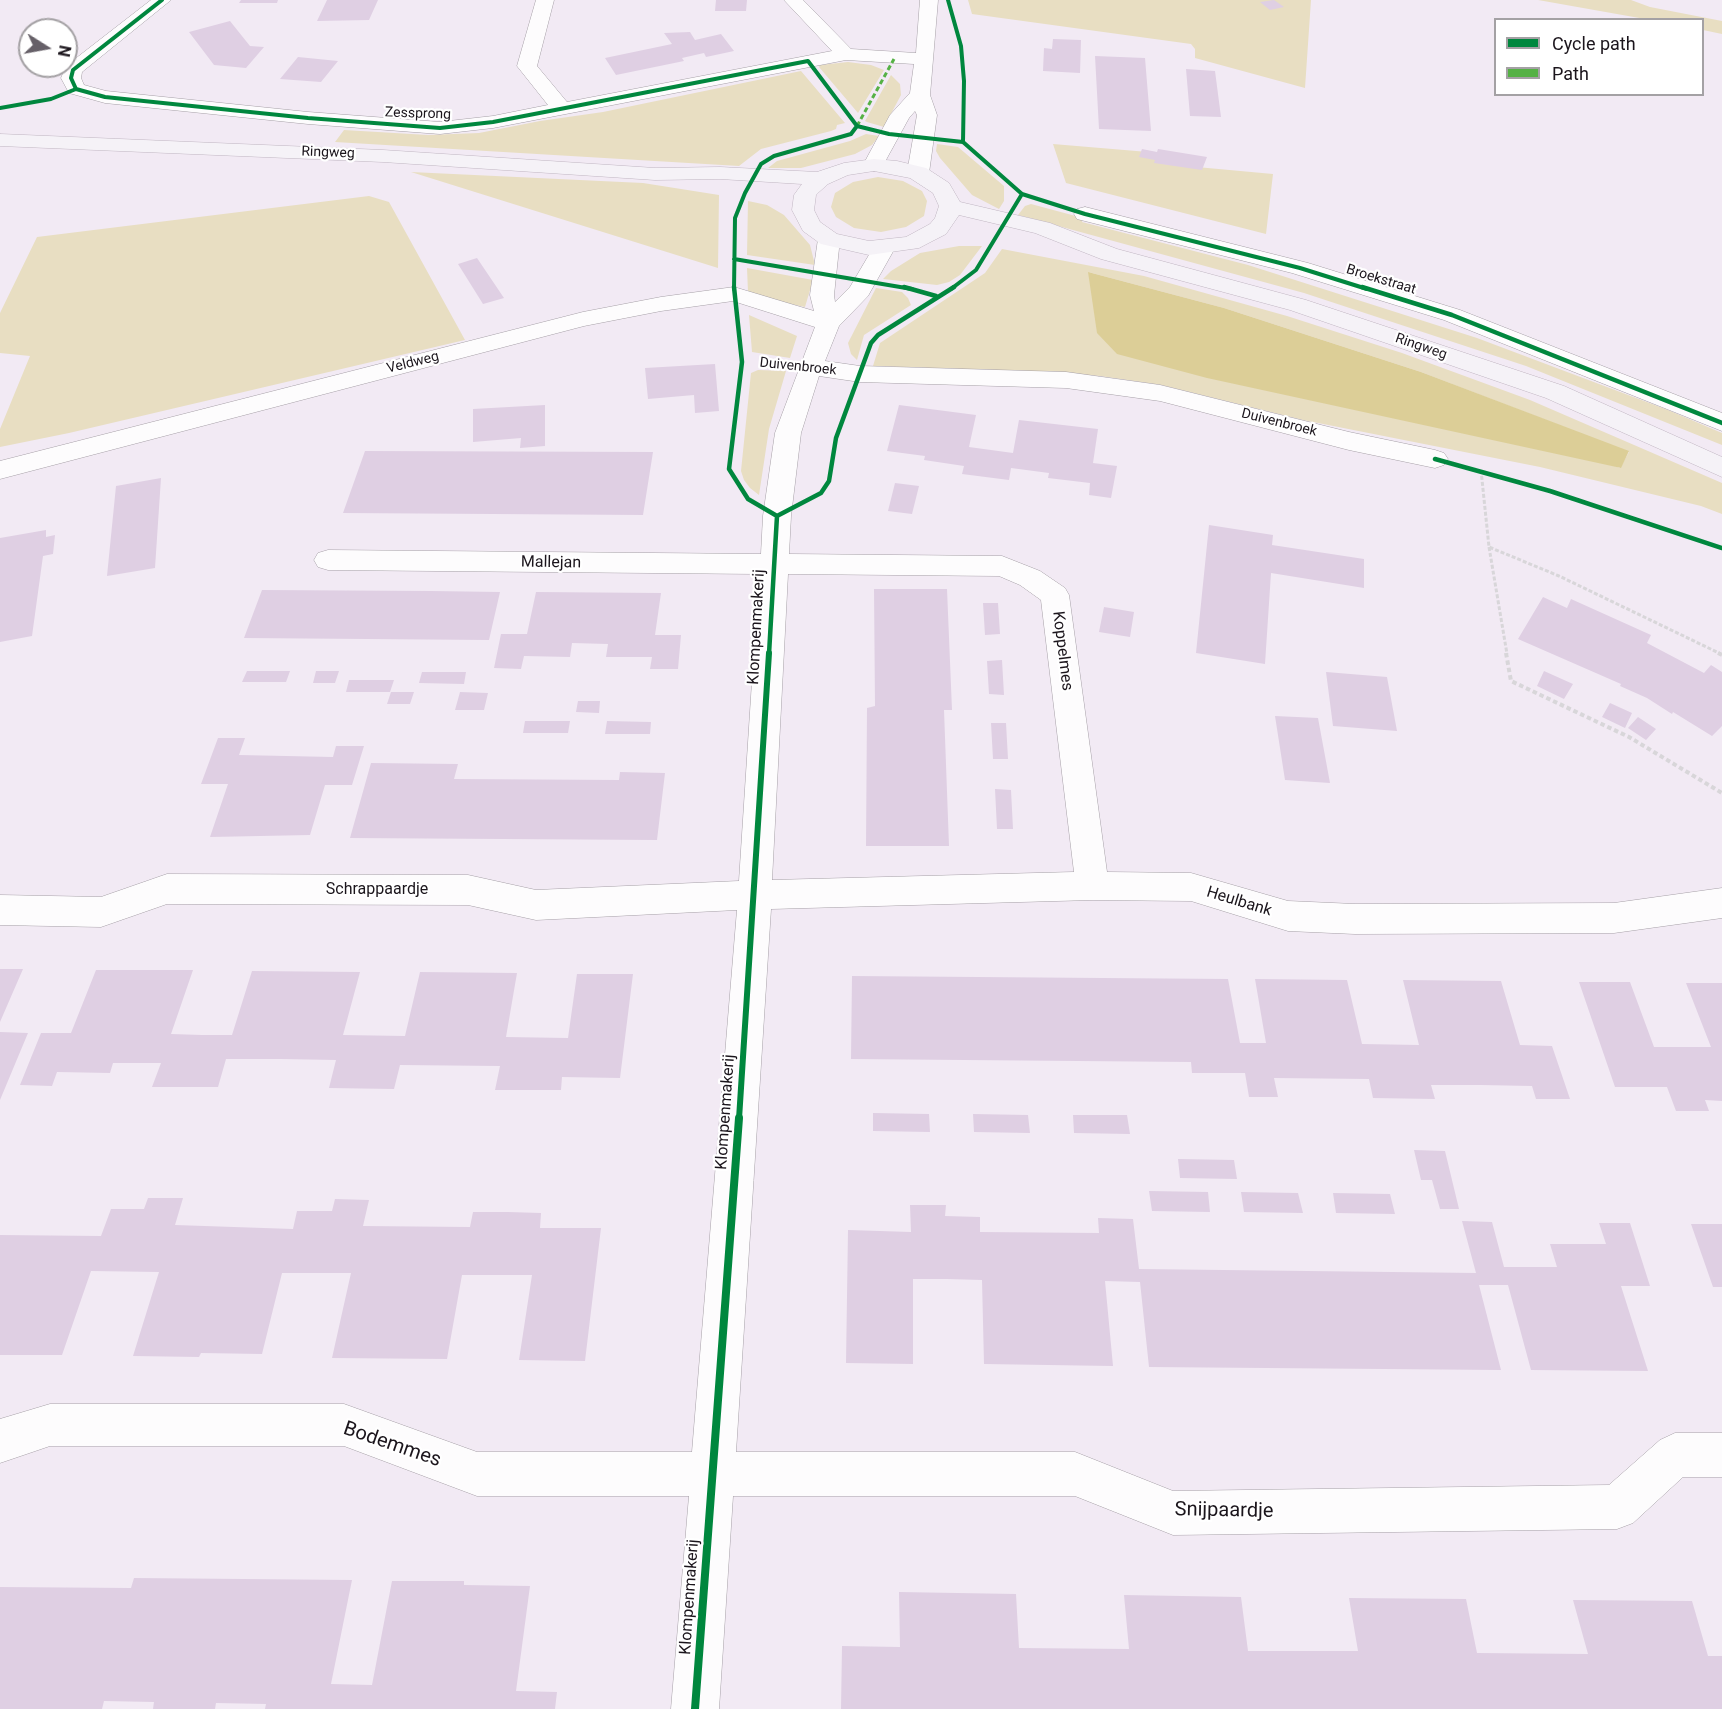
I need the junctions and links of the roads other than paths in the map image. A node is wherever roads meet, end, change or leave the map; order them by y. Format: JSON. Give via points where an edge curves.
{"nodes":[{"id":1,"x":162,"y":0,"type":"edge"},
{"id":2,"x":545,"y":0,"type":"edge"},
{"id":3,"x":793,"y":0,"type":"edge"},
{"id":4,"x":929,"y":0,"type":"edge"},
{"id":5,"x":846,"y":54,"type":"junction"},
{"id":6,"x":924,"y":59,"type":"junction"},
{"id":7,"x":920,"y":94,"type":"junction"},
{"id":8,"x":561,"y":108,"type":"junction"},
{"id":9,"x":0,"y":140,"type":"edge"},
{"id":10,"x":874,"y":165,"type":"junction"},
{"id":11,"x":918,"y":173,"type":"junction"},
{"id":12,"x":655,"y":174,"type":"junction"},
{"id":13,"x":820,"y":179,"type":"junction"},
{"id":14,"x":785,"y":199,"type":"junction"},
{"id":15,"x":950,"y":206,"type":"junction"},
{"id":16,"x":1085,"y":214,"type":"dead end"},
{"id":17,"x":938,"y":229,"type":"junction"},
{"id":18,"x":829,"y":239,"type":"junction"},
{"id":19,"x":884,"y":248,"type":"junction"},
{"id":20,"x":1109,"y":254,"type":"junction"},
{"id":21,"x":828,"y":323,"type":"junction"},
{"id":22,"x":810,"y":368,"type":"junction"},
{"id":23,"x":1722,"y":423,"type":"edge"},
{"id":24,"x":1435,"y":459,"type":"road end"},
{"id":25,"x":1722,"y":468,"type":"edge"},
{"id":26,"x":0,"y":470,"type":"edge"},
{"id":27,"x":328,"y":560,"type":"dead end"},
{"id":28,"x":774,"y":566,"type":"junction"},
{"id":29,"x":1092,"y":886,"type":"junction"},
{"id":30,"x":755,"y":895,"type":"junction"},
{"id":31,"x":1722,"y":903,"type":"edge"},
{"id":32,"x":0,"y":910,"type":"edge"},
{"id":33,"x":0,"y":1441,"type":"edge"},
{"id":34,"x":1722,"y":1455,"type":"edge"},
{"id":35,"x":713,"y":1474,"type":"junction"},
{"id":36,"x":695,"y":1709,"type":"edge"}],
"edges":[{"from":1,"to":8,"type":"street","name":"Zessprong","via":[[73,70],[71,78],[76,89],[105,98],[416,128],[464,127]]},
{"from":2,"to":8,"type":"street","via":[[527,66]]},
{"from":3,"to":5,"type":"street"},
{"from":4,"to":6,"type":"street"},
{"from":5,"to":6,"type":"street","name":"Zessprong"},
{"from":5,"to":8,"type":"street","name":"Zessprong"},
{"from":6,"to":7,"type":"street"},
{"from":7,"to":10,"type":"street","via":[[900,115]]},
{"from":7,"to":11,"type":"street","via":[[927,115]]},
{"from":9,"to":12,"type":"main road","name":"Ringweg","via":[[382,156]]},
{"from":10,"to":11,"type":"main road"},
{"from":10,"to":13,"type":"main road","via":[[844,169]]},
{"from":11,"to":15,"type":"main road","via":[[941,188]]},
{"from":12,"to":13,"type":"main road","name":"Ringweg"},
{"from":12,"to":14,"type":"main road","name":"Ringweg","via":[[710,188]]},
{"from":13,"to":14,"type":"main road","via":[[805,195]]},
{"from":14,"to":18,"type":"main road"},
{"from":15,"to":17,"type":"main road"},
{"from":15,"to":20,"type":"main road","name":"Ringweg","via":[[1042,228]]},
{"from":16,"to":23,"type":"street","name":"Broekstraat","via":[[1300,268],[1452,315]]},
{"from":17,"to":19,"type":"main road","via":[[911,243]]},
{"from":17,"to":20,"type":"main road","name":"Ringweg"},
{"from":18,"to":19,"type":"main road","via":[[855,247]]},
{"from":18,"to":21,"type":"street","via":[[822,295]]},
{"from":19,"to":21,"type":"street","name":"Klompenmakerij","via":[[860,291]]},
{"from":20,"to":25,"type":"main road","name":"Ringweg","via":[[1298,305],[1544,389]]},
{"from":21,"to":22,"type":"street","name":"Klompenmakerij"},
{"from":21,"to":26,"type":"street","name":"Veldweg","via":[[734,294],[661,304],[583,319]]},
{"from":22,"to":24,"type":"street","name":"Duivenbroek","via":[[860,374],[1066,380],[1160,393]]},
{"from":22,"to":28,"type":"street","name":"Klompenmakerij","via":[[788,433]]},
{"from":27,"to":28,"type":"street","name":"Mallejan"},
{"from":28,"to":29,"type":"street","name":"Koppelmes","via":[[1002,566],[1030,578],[1054,595]]},
{"from":28,"to":30,"type":"street","name":"Klompenmakerij"},
{"from":29,"to":30,"type":"street","name":"Heulbank"},
{"from":29,"to":31,"type":"street","name":"Heulbank","via":[[1191,887],[1288,916],[1356,920],[1614,918]]},
{"from":30,"to":32,"type":"street","name":"Schrappaardje","via":[[536,904],[468,890],[167,889],[101,912]]},
{"from":30,"to":35,"type":"street","name":"Klompenmakerij"},
{"from":33,"to":35,"type":"street","name":"Bodemmes","via":[[50,1425],[344,1425],[477,1474]]},
{"from":34,"to":35,"type":"street","name":"Snijpaardje","via":[[1675,1455],[1617,1507],[1173,1514],[1075,1474]]},
{"from":35,"to":36,"type":"street","name":"Klompenmakerij"}]}
